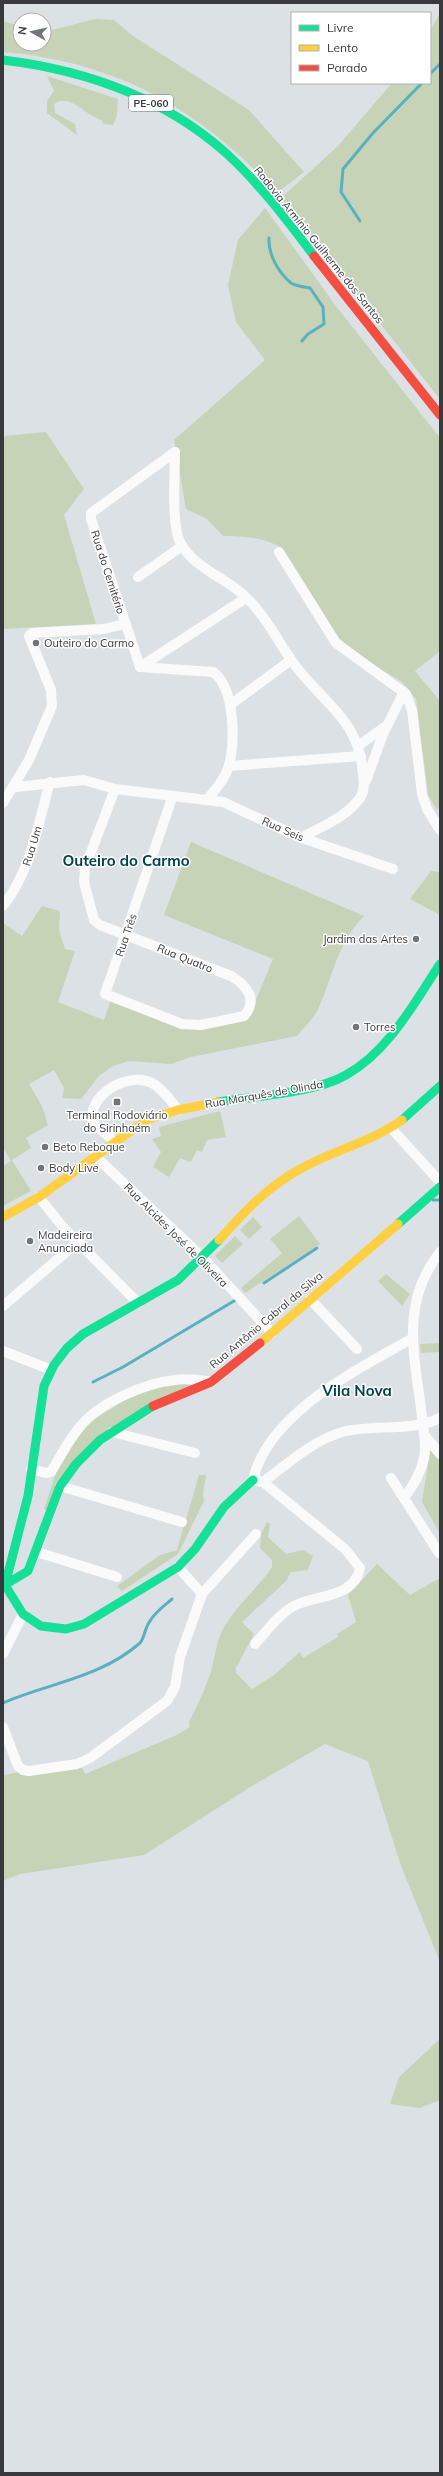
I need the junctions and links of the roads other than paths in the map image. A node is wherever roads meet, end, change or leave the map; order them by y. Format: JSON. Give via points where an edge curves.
{"nodes":[{"id":1,"x":3,"y":60,"type":"edge"},
{"id":2,"x":440,"y":415,"type":"edge"},
{"id":3,"x":182,"y":546,"type":"junction"},
{"id":4,"x":279,"y":552,"type":"dead end"},
{"id":5,"x":138,"y":577,"type":"dead end"},
{"id":6,"x":246,"y":598,"type":"junction"},
{"id":7,"x":126,"y":624,"type":"junction"},
{"id":8,"x":291,"y":660,"type":"junction"},
{"id":9,"x":140,"y":667,"type":"junction"},
{"id":10,"x":404,"y":692,"type":"junction"},
{"id":11,"x":230,"y":704,"type":"junction"},
{"id":12,"x":386,"y":726,"type":"junction"},
{"id":13,"x":360,"y":751,"type":"junction"},
{"id":14,"x":228,"y":766,"type":"junction"},
{"id":15,"x":50,"y":782,"type":"junction"},
{"id":16,"x":14,"y":787,"type":"junction"},
{"id":17,"x":115,"y":789,"type":"junction"},
{"id":18,"x":363,"y":791,"type":"junction"},
{"id":19,"x":172,"y":798,"type":"junction"},
{"id":20,"x":208,"y":799,"type":"junction"},
{"id":21,"x":3,"y":803,"type":"edge"},
{"id":22,"x":440,"y":830,"type":"edge"},
{"id":23,"x":301,"y":838,"type":"junction"},
{"id":24,"x":392,"y":869,"type":"dead end"},
{"id":25,"x":3,"y":906,"type":"edge"},
{"id":26,"x":126,"y":934,"type":"junction"},
{"id":27,"x":439,"y":967,"type":"edge"},
{"id":28,"x":182,"y":1024,"type":"joint"},
{"id":29,"x":440,"y":1086,"type":"edge"},
{"id":30,"x":178,"y":1110,"type":"junction"},
{"id":31,"x":391,"y":1128,"type":"junction"},
{"id":32,"x":114,"y":1141,"type":"junction"},
{"id":33,"x":95,"y":1156,"type":"junction"},
{"id":34,"x":440,"y":1182,"type":"edge"},
{"id":35,"x":440,"y":1187,"type":"edge"},
{"id":36,"x":39,"y":1198,"type":"junction"},
{"id":37,"x":3,"y":1217,"type":"edge"},
{"id":38,"x":78,"y":1242,"type":"junction"},
{"id":39,"x":440,"y":1252,"type":"edge"},
{"id":40,"x":202,"y":1257,"type":"junction"},
{"id":41,"x":310,"y":1299,"type":"junction"},
{"id":42,"x":138,"y":1303,"type":"junction"},
{"id":43,"x":3,"y":1306,"type":"edge"},
{"id":44,"x":272,"y":1333,"type":"junction"},
{"id":45,"x":411,"y":1339,"type":"junction"},
{"id":46,"x":357,"y":1349,"type":"dead end"},
{"id":47,"x":3,"y":1351,"type":"edge"},
{"id":48,"x":49,"y":1369,"type":"junction"},
{"id":49,"x":211,"y":1382,"type":"junction"},
{"id":50,"x":440,"y":1418,"type":"edge"},
{"id":51,"x":422,"y":1423,"type":"junction"},
{"id":52,"x":112,"y":1432,"type":"junction"},
{"id":53,"x":426,"y":1437,"type":"junction"},
{"id":54,"x":195,"y":1453,"type":"dead end"},
{"id":55,"x":440,"y":1454,"type":"edge"},
{"id":56,"x":31,"y":1469,"type":"junction"},
{"id":57,"x":391,"y":1478,"type":"dead end"},
{"id":58,"x":258,"y":1481,"type":"junction"},
{"id":59,"x":60,"y":1486,"type":"junction"},
{"id":60,"x":404,"y":1498,"type":"junction"},
{"id":61,"x":182,"y":1522,"type":"dead end"},
{"id":62,"x":256,"y":1534,"type":"dead end"},
{"id":63,"x":36,"y":1552,"type":"junction"},
{"id":64,"x":440,"y":1553,"type":"edge"},
{"id":65,"x":178,"y":1567,"type":"junction"},
{"id":66,"x":117,"y":1577,"type":"dead end"},
{"id":67,"x":4,"y":1586,"type":"edge"},
{"id":68,"x":202,"y":1594,"type":"junction"},
{"id":69,"x":23,"y":1614,"type":"junction"},
{"id":70,"x":255,"y":1644,"type":"dead end"},
{"id":71,"x":3,"y":1654,"type":"edge"},
{"id":72,"x":3,"y":1727,"type":"edge"}],
"edges":[{"from":1,"to":2,"type":"street","name":"Rodovia Armínio Guilherme dos Santos","number":"PE-060","via":[[58,69],[110,85],[177,117],[225,152],[271,201]]},
{"from":3,"to":5,"type":"street"},
{"from":3,"to":6,"type":"street","via":[[197,561]]},
{"from":3,"to":7,"type":"street","name":"Rua do Cemitério","via":[[177,527],[175,501],[175,452],[94,509],[91,519]]},
{"from":4,"to":10,"type":"street","via":[[336,643]]},
{"from":6,"to":8,"type":"street"},
{"from":6,"to":9,"type":"street"},
{"from":7,"to":9,"type":"street","name":"Rua do Cemitério"},
{"from":7,"to":16,"type":"street","name":"Rua do Cemitério","via":[[104,629],[32,633],[29,636],[50,690],[52,706],[29,760]]},
{"from":8,"to":11,"type":"street"},
{"from":8,"to":13,"type":"street","via":[[341,715]]},
{"from":9,"to":11,"type":"street","via":[[213,672],[219,676]]},
{"from":10,"to":12,"type":"street"},
{"from":10,"to":22,"type":"street","via":[[412,710],[422,794],[427,809]]},
{"from":11,"to":14,"type":"street","via":[[232,713]]},
{"from":12,"to":13,"type":"street"},
{"from":12,"to":18,"type":"street"},
{"from":13,"to":14,"type":"street"},
{"from":13,"to":18,"type":"street"},
{"from":14,"to":20,"type":"street"},
{"from":15,"to":16,"type":"street"},
{"from":15,"to":17,"type":"street","via":[[84,780]]},
{"from":15,"to":25,"type":"street","name":"Rua Um","via":[[27,864],[16,888]]},
{"from":16,"to":21,"type":"street","name":"Rua do Cemitério"},
{"from":17,"to":19,"type":"street","name":"Rua Seis"},
{"from":17,"to":26,"type":"street","name":"Rua Quatro","via":[[86,862],[84,882],[94,920],[100,925]]},
{"from":18,"to":23,"type":"street","via":[[351,808]]},
{"from":19,"to":20,"type":"street","name":"Rua Seis"},
{"from":19,"to":26,"type":"street","name":"Rua Três"},
{"from":20,"to":23,"type":"street","name":"Rua Seis","via":[[223,802]]},
{"from":23,"to":24,"type":"street","name":"Rua Seis"},
{"from":26,"to":28,"type":"street","name":"Rua Três","via":[[105,994]]},
{"from":26,"to":28,"type":"street","name":"Rua Quatro","via":[[231,976],[249,990],[250,1007],[244,1016],[201,1025]]},
{"from":27,"to":30,"type":"street","name":"Rua Marquês de Olinda","via":[[394,1032],[373,1055],[346,1075],[332,1082],[294,1091]]},
{"from":29,"to":31,"type":"street"},
{"from":30,"to":32,"type":"street","name":"Rua Marquês de Olinda","via":[[146,1120]]},
{"from":30,"to":32,"type":"street","via":[[152,1083],[126,1081],[98,1098],[93,1106],[94,1123]]},
{"from":31,"to":34,"type":"street"},
{"from":31,"to":40,"type":"street","via":[[304,1166],[269,1188]]},
{"from":32,"to":33,"type":"street","name":"Rua Marquês de Olinda"},
{"from":33,"to":36,"type":"street","name":"Rua Marquês de Olinda"},
{"from":33,"to":40,"type":"street","name":"Rua Alcides José de Oliveira"},
{"from":35,"to":41,"type":"street","name":"Rua Antônio Cabral da Silva"},
{"from":36,"to":37,"type":"street","name":"Rua Marquês de Olinda"},
{"from":36,"to":38,"type":"street","via":[[49,1213]]},
{"from":38,"to":42,"type":"street"},
{"from":38,"to":43,"type":"street"},
{"from":39,"to":45,"type":"street","via":[[424,1280],[414,1312]]},
{"from":40,"to":42,"type":"street","via":[[178,1280]]},
{"from":40,"to":44,"type":"street","name":"Rua Alcides José de Oliveira"},
{"from":41,"to":44,"type":"street","name":"Rua Antônio Cabral da Silva"},
{"from":41,"to":46,"type":"street"},
{"from":42,"to":48,"type":"street","via":[[79,1336],[65,1348]]},
{"from":44,"to":49,"type":"street","name":"Rua Antônio Cabral da Silva"},
{"from":45,"to":51,"type":"street"},
{"from":45,"to":58,"type":"street","via":[[367,1364],[286,1422],[263,1453]]},
{"from":47,"to":48,"type":"street"},
{"from":48,"to":56,"type":"street","via":[[38,1412]]},
{"from":49,"to":52,"type":"street","name":"Rua Antônio Cabral da Silva","via":[[159,1402]]},
{"from":49,"to":56,"type":"street","via":[[177,1379],[133,1391],[84,1422],[51,1472]]},
{"from":50,"to":51,"type":"street"},
{"from":51,"to":53,"type":"street"},
{"from":51,"to":58,"type":"street","via":[[352,1430],[331,1436]]},
{"from":52,"to":54,"type":"street"},
{"from":52,"to":59,"type":"street","name":"Rua Antônio Cabral da Silva","via":[[76,1464]]},
{"from":53,"to":55,"type":"street"},
{"from":53,"to":60,"type":"street","via":[[421,1471]]},
{"from":56,"to":67,"type":"street","via":[[28,1496]]},
{"from":57,"to":60,"type":"street"},
{"from":58,"to":65,"type":"street","via":[[224,1507],[195,1549]]},
{"from":58,"to":70,"type":"street","via":[[345,1549],[360,1568],[348,1587],[337,1593],[291,1607]]},
{"from":59,"to":61,"type":"street"},
{"from":59,"to":63,"type":"street","name":"Rua Antônio Cabral da Silva"},
{"from":60,"to":64,"type":"street"},
{"from":62,"to":68,"type":"street"},
{"from":63,"to":66,"type":"street"},
{"from":63,"to":67,"type":"street","name":"Rua Antônio Cabral da Silva","via":[[25,1574]]},
{"from":65,"to":68,"type":"street"},
{"from":65,"to":69,"type":"street","via":[[77,1626],[47,1627]]},
{"from":67,"to":69,"type":"street"},
{"from":68,"to":72,"type":"street","via":[[180,1657],[172,1695],[157,1710],[83,1762],[23,1770],[18,1766]]},
{"from":69,"to":71,"type":"street"}]}
